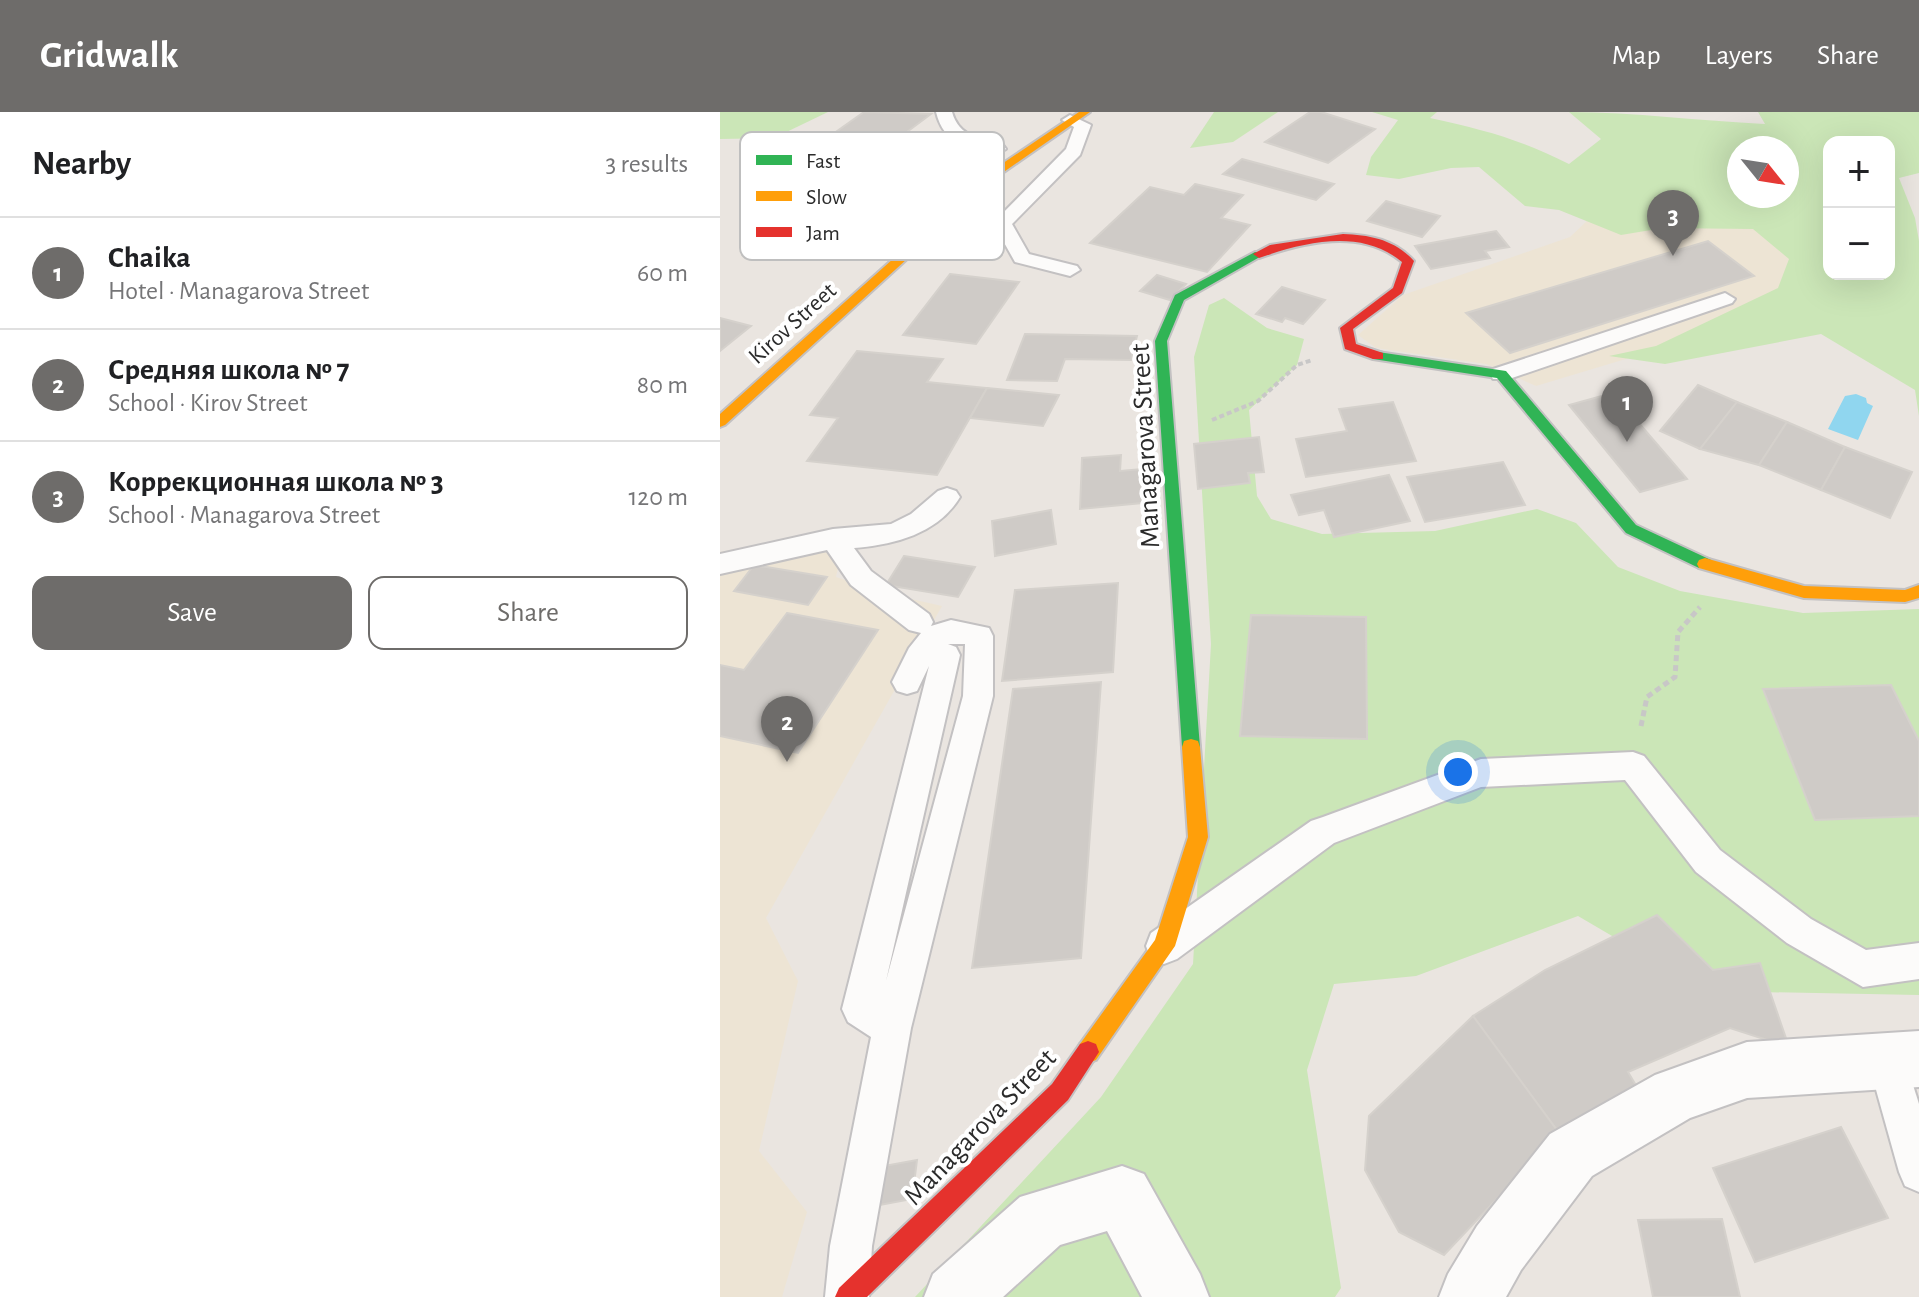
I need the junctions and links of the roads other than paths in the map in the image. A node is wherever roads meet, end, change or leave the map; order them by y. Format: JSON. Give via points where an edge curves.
{"nodes":[{"id":1,"x":944,"y":112,"type":"edge"},
{"id":2,"x":1078,"y":116,"type":"edge"},
{"id":3,"x":953,"y":132,"type":"edge"},
{"id":4,"x":1004,"y":167,"type":"edge"},
{"id":5,"x":1004,"y":221,"type":"edge"},
{"id":6,"x":1004,"y":226,"type":"edge"},
{"id":7,"x":899,"y":260,"type":"edge"},
{"id":8,"x":1070,"y":270,"type":"dead end"},
{"id":9,"x":1725,"y":299,"type":"dead end"},
{"id":10,"x":1501,"y":374,"type":"junction"},
{"id":11,"x":720,"y":422,"type":"edge"},
{"id":12,"x":947,"y":497,"type":"dead end"},
{"id":13,"x":833,"y":539,"type":"junction"},
{"id":14,"x":720,"y":564,"type":"edge"},
{"id":15,"x":1919,"y":591,"type":"edge"},
{"id":16,"x":919,"y":622,"type":"dead end"},
{"id":17,"x":907,"y":682,"type":"dead end"},
{"id":18,"x":1164,"y":946,"type":"junction"},
{"id":19,"x":1919,"y":961,"type":"edge"},
{"id":20,"x":1903,"y":1060,"type":"edge"},
{"id":21,"x":1919,"y":1172,"type":"edge"},
{"id":22,"x":848,"y":1297,"type":"edge"},
{"id":23,"x":956,"y":1297,"type":"edge"},
{"id":24,"x":1177,"y":1297,"type":"edge"},
{"id":25,"x":1471,"y":1297,"type":"edge"}],
"edges":[{"from":1,"to":3,"type":"lane"},
{"from":2,"to":4,"type":"street","name":"Kirov Street"},
{"from":2,"to":5,"type":"lane","via":[[1083,125],[1074,151]]},
{"from":6,"to":8,"type":"lane","via":[[1022,258]]},
{"from":7,"to":11,"type":"street","name":"Kirov Street"},
{"from":9,"to":10,"type":"lane"},
{"from":10,"to":15,"type":"street","via":[[1631,529],[1667,549],[1804,592],[1905,596]]},
{"from":10,"to":18,"type":"street","name":"Managarova Street","via":[[1366,354],[1350,346],[1346,328],[1398,290],[1408,261],[1393,245],[1353,236],[1270,248],[1179,298],[1161,341],[1198,837]]},
{"from":12,"to":13,"type":"lane","via":[[925,520],[888,536]]},
{"from":13,"to":14,"type":"lane"},
{"from":13,"to":16,"type":"lane","via":[[861,578]]},
{"from":17,"to":22,"type":"lane","via":[[934,636],[951,642],[861,1009],[892,1028],[851,1246]]},
{"from":18,"to":19,"type":"lane","via":[[1323,832],[1481,773],[1633,766],[1708,861],[1799,931],[1863,969]]},
{"from":18,"to":22,"type":"street","name":"Managarova Street","via":[[1060,1092]]},
{"from":20,"to":21,"type":"lane"},
{"from":20,"to":25,"type":"street","via":[[1747,1070],[1675,1095],[1571,1155],[1499,1248]]},
{"from":23,"to":24,"type":"street","via":[[1042,1219],[1122,1196]]}]}
